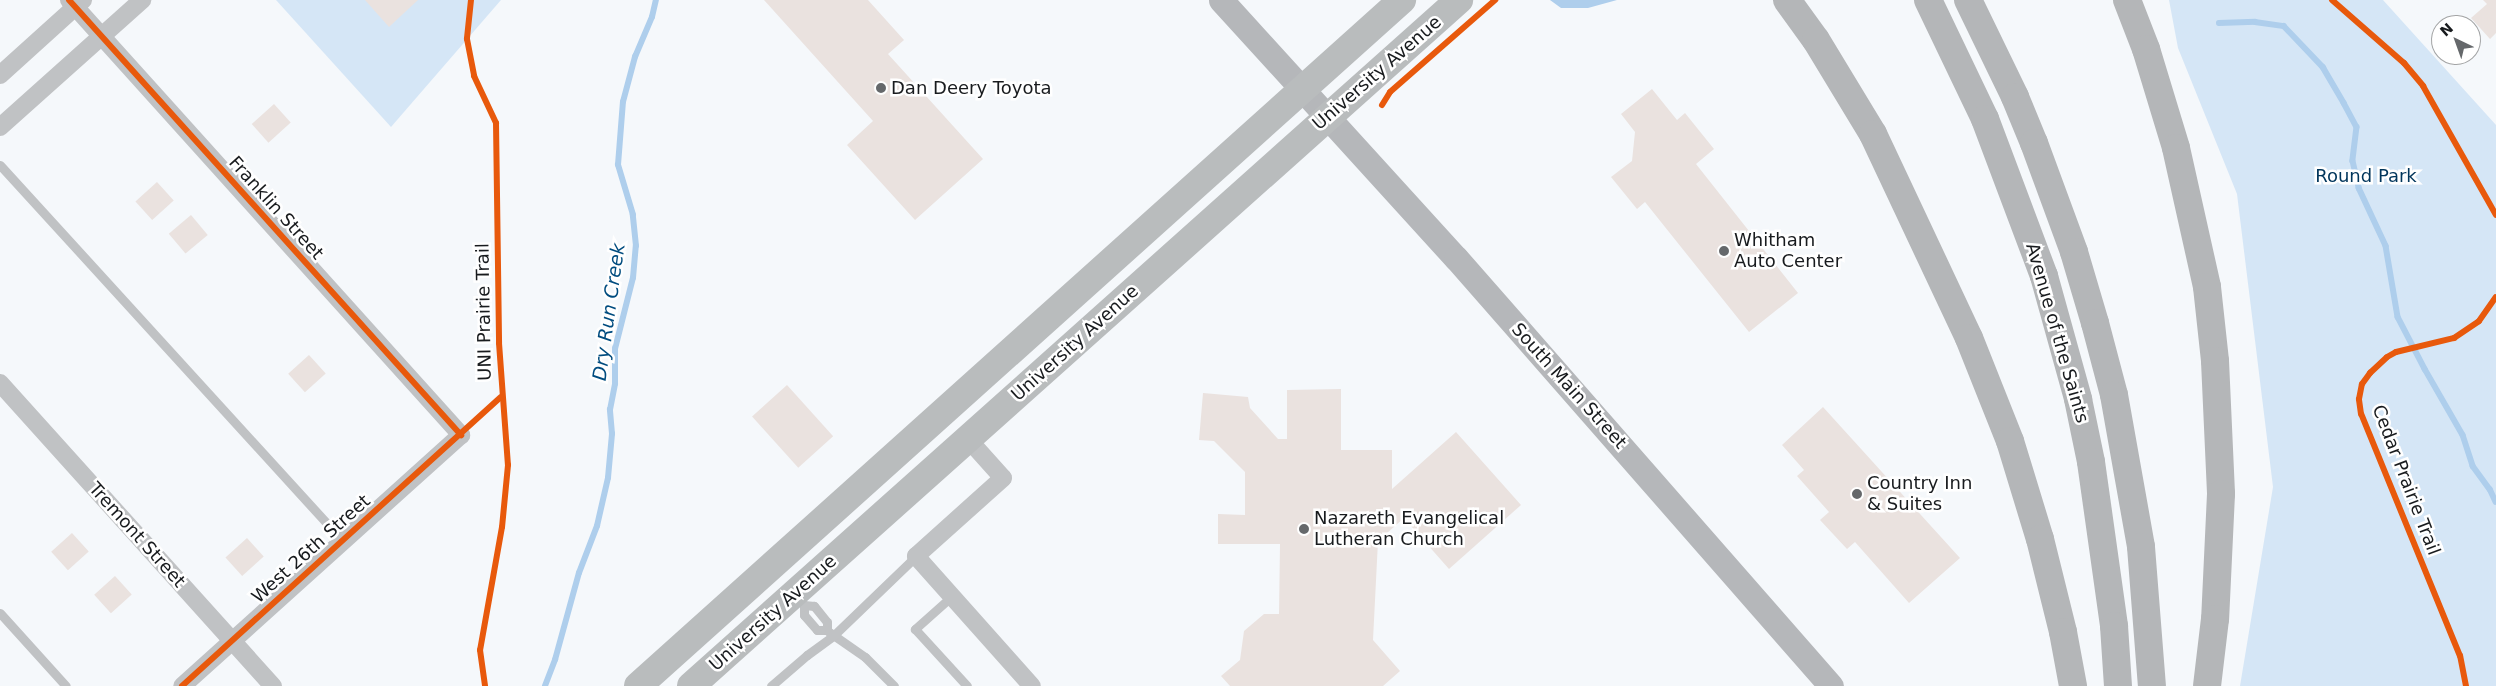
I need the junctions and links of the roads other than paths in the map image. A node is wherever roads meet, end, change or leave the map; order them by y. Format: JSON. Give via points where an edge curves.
{"nodes":[{"id":1,"x":142,"y":0,"type":"edge"},
{"id":2,"x":1221,"y":0,"type":"edge"},
{"id":3,"x":1402,"y":0,"type":"edge"},
{"id":4,"x":1459,"y":0,"type":"edge"},
{"id":5,"x":1787,"y":0,"type":"edge"},
{"id":6,"x":1928,"y":0,"type":"edge"},
{"id":7,"x":1968,"y":0,"type":"edge"},
{"id":8,"x":2127,"y":0,"type":"edge"},
{"id":9,"x":76,"y":2,"type":"edge"},
{"id":10,"x":102,"y":36,"type":"junction"},
{"id":11,"x":0,"y":75,"type":"edge"},
{"id":12,"x":1303,"y":90,"type":"junction"},
{"id":13,"x":1328,"y":117,"type":"junction"},
{"id":14,"x":0,"y":127,"type":"edge"},
{"id":15,"x":0,"y":164,"type":"edge"},
{"id":16,"x":0,"y":383,"type":"edge"},
{"id":17,"x":461,"y":435,"type":"joint"},
{"id":18,"x":968,"y":439,"type":"junction"},
{"id":19,"x":343,"y":541,"type":"junction"},
{"id":20,"x":916,"y":556,"type":"junction"},
{"id":21,"x":952,"y":596,"type":"junction"},
{"id":22,"x":799,"y":599,"type":"junction"},
{"id":23,"x":0,"y":613,"type":"edge"},
{"id":24,"x":830,"y":633,"type":"junction"},
{"id":25,"x":232,"y":641,"type":"junction"},
{"id":26,"x":66,"y":686,"type":"edge"},
{"id":27,"x":182,"y":686,"type":"edge"},
{"id":28,"x":274,"y":686,"type":"edge"},
{"id":29,"x":638,"y":686,"type":"edge"},
{"id":30,"x":691,"y":686,"type":"edge"},
{"id":31,"x":771,"y":686,"type":"edge"},
{"id":32,"x":894,"y":686,"type":"edge"},
{"id":33,"x":967,"y":686,"type":"edge"},
{"id":34,"x":1032,"y":686,"type":"edge"},
{"id":35,"x":1831,"y":686,"type":"edge"},
{"id":36,"x":2073,"y":686,"type":"edge"},
{"id":37,"x":2118,"y":686,"type":"edge"},
{"id":38,"x":2152,"y":686,"type":"edge"},
{"id":39,"x":2207,"y":686,"type":"edge"}],
"edges":[{"from":1,"to":10,"type":"street"},
{"from":2,"to":12,"type":"street","name":"South Main Street"},
{"from":3,"to":12,"type":"main road","name":"University Avenue"},
{"from":4,"to":13,"type":"main road","name":"University Avenue"},
{"from":5,"to":36,"type":"highway","via":[[1816,40],[1873,134],[1969,338],[2010,441],[2040,539]]},
{"from":6,"to":37,"type":"highway","name":"Avenue of the Saints","via":[[1985,119],[2044,276],[2078,399],[2091,462],[2114,626]]},
{"from":7,"to":38,"type":"highway","name":"Avenue of the Saints","via":[[2034,143],[2074,252],[2095,323],[2114,395],[2141,547]]},
{"from":8,"to":39,"type":"highway","via":[[2146,49],[2176,148],[2208,296],[2221,494],[2215,619]]},
{"from":9,"to":10,"type":"street","name":"Franklin Street"},
{"from":9,"to":11,"type":"street"},
{"from":10,"to":14,"type":"street"},
{"from":10,"to":17,"type":"street","name":"Franklin Street"},
{"from":12,"to":13,"type":"street","name":"South Main Street"},
{"from":12,"to":29,"type":"main road","name":"University Avenue"},
{"from":13,"to":18,"type":"main road","name":"University Avenue"},
{"from":13,"to":35,"type":"street","name":"South Main Street","via":[[1665,494]]},
{"from":15,"to":19,"type":"lane"},
{"from":16,"to":25,"type":"street","name":"Tremont Street"},
{"from":17,"to":19,"type":"street","name":"West 26th Street"},
{"from":18,"to":20,"type":"street","via":[[1003,478]]},
{"from":18,"to":22,"type":"main road","name":"University Avenue"},
{"from":19,"to":25,"type":"street","name":"West 26th Street"},
{"from":20,"to":21,"type":"street"},
{"from":20,"to":24,"type":"lane"},
{"from":21,"to":33,"type":"lane","via":[[915,629]]},
{"from":21,"to":34,"type":"street"},
{"from":22,"to":24,"type":"lane","via":[[814,606],[827,622]]},
{"from":22,"to":24,"type":"lane","via":[[804,615],[817,630]]},
{"from":22,"to":30,"type":"main road","name":"University Avenue"},
{"from":23,"to":26,"type":"lane"},
{"from":24,"to":31,"type":"lane"},
{"from":24,"to":32,"type":"lane","via":[[865,657]]},
{"from":25,"to":27,"type":"street","name":"West 26th Street"},
{"from":25,"to":28,"type":"street","name":"Tremont Street"}]}
